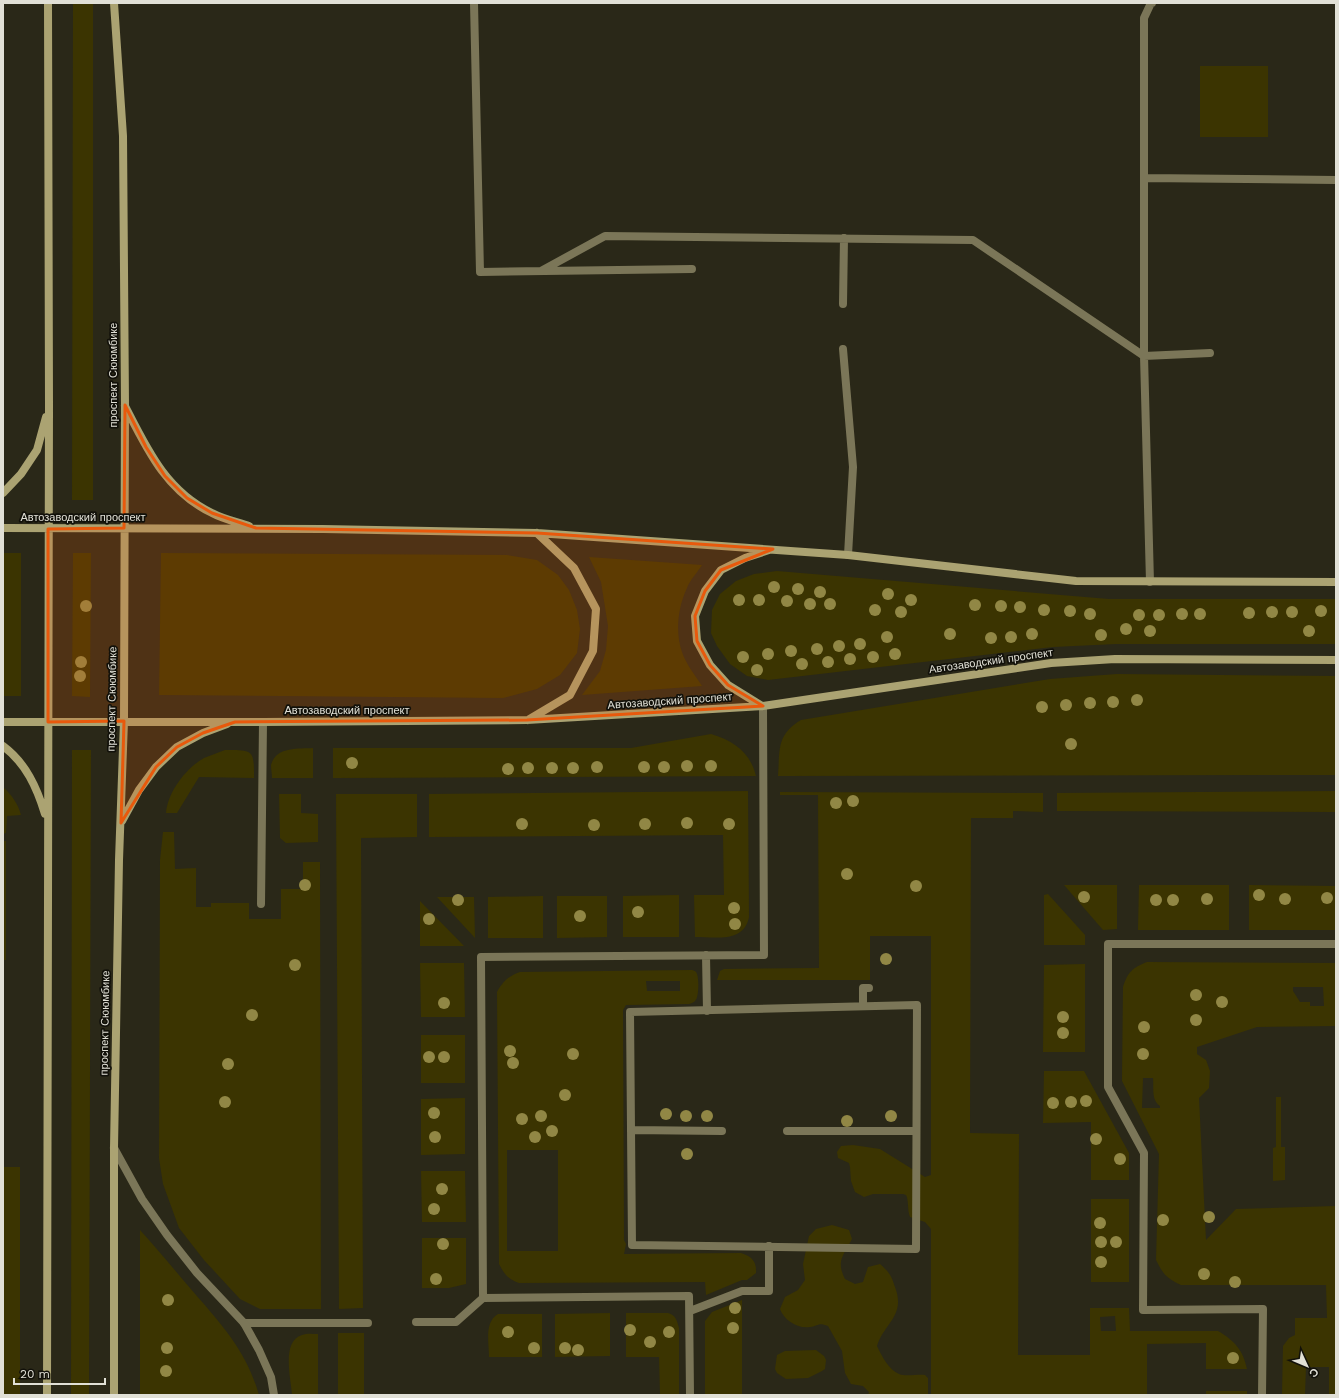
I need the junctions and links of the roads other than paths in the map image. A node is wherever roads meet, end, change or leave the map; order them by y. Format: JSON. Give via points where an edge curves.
{"nodes":[{"id":1,"x":48,"y":3,"type":"edge"},
{"id":2,"x":114,"y":3,"type":"edge"},
{"id":3,"x":474,"y":3,"type":"edge"},
{"id":4,"x":1152,"y":3,"type":"edge"},
{"id":5,"x":1144,"y":178,"type":"junction"},
{"id":6,"x":1336,"y":180,"type":"edge"},
{"id":7,"x":844,"y":238,"type":"junction"},
{"id":8,"x":692,"y":269,"type":"dead end"},
{"id":9,"x":541,"y":272,"type":"junction"},
{"id":10,"x":843,"y":304,"type":"dead end"},
{"id":11,"x":843,"y":349,"type":"dead end"},
{"id":12,"x":1210,"y":353,"type":"dead end"},
{"id":13,"x":1144,"y":356,"type":"junction"},
{"id":14,"x":125,"y":405,"type":"junction"},
{"id":15,"x":49,"y":406,"type":"junction"},
{"id":16,"x":3,"y":493,"type":"edge"},
{"id":17,"x":3,"y":528,"type":"edge"},
{"id":18,"x":48,"y":528,"type":"junction"},
{"id":19,"x":124,"y":528,"type":"junction"},
{"id":20,"x":256,"y":528,"type":"junction"},
{"id":21,"x":537,"y":533,"type":"junction"},
{"id":22,"x":773,"y":549,"type":"junction"},
{"id":23,"x":848,"y":555,"type":"junction"},
{"id":24,"x":1150,"y":582,"type":"junction"},
{"id":25,"x":1336,"y":582,"type":"edge"},
{"id":26,"x":1336,"y":660,"type":"edge"},
{"id":27,"x":763,"y":706,"type":"junction"},
{"id":28,"x":528,"y":720,"type":"junction"},
{"id":29,"x":3,"y":722,"type":"edge"},
{"id":30,"x":48,"y":722,"type":"junction"},
{"id":31,"x":124,"y":722,"type":"junction"},
{"id":32,"x":235,"y":722,"type":"junction"},
{"id":33,"x":263,"y":722,"type":"junction"},
{"id":34,"x":3,"y":746,"type":"edge"},
{"id":35,"x":121,"y":823,"type":"junction"},
{"id":36,"x":48,"y":824,"type":"junction"},
{"id":37,"x":261,"y":904,"type":"dead end"},
{"id":38,"x":1336,"y":944,"type":"edge"},
{"id":39,"x":706,"y":955,"type":"junction"},
{"id":40,"x":869,"y":988,"type":"dead end"},
{"id":41,"x":863,"y":1006,"type":"junction"},
{"id":42,"x":707,"y":1011,"type":"junction"},
{"id":43,"x":631,"y":1130,"type":"junction"},
{"id":44,"x":787,"y":1130,"type":"dead end"},
{"id":45,"x":722,"y":1131,"type":"dead end"},
{"id":46,"x":916,"y":1131,"type":"junction"},
{"id":47,"x":114,"y":1148,"type":"junction"},
{"id":48,"x":769,"y":1246,"type":"junction"},
{"id":49,"x":483,"y":1298,"type":"junction"},
{"id":50,"x":690,"y":1311,"type":"junction"},
{"id":51,"x":368,"y":1322,"type":"dead end"},
{"id":52,"x":416,"y":1322,"type":"dead end"},
{"id":53,"x":244,"y":1323,"type":"junction"},
{"id":54,"x":47,"y":1395,"type":"edge"},
{"id":55,"x":114,"y":1395,"type":"edge"},
{"id":56,"x":274,"y":1395,"type":"edge"},
{"id":57,"x":690,"y":1395,"type":"edge"},
{"id":58,"x":1262,"y":1395,"type":"edge"}],
"edges":[{"from":1,"to":15,"type":"street"},
{"from":2,"to":14,"type":"street","name":"проспект Сююмбике","via":[[123,136]]},
{"from":3,"to":9,"type":"street","via":[[480,272]]},
{"from":4,"to":5,"type":"street","via":[[1144,18]]},
{"from":5,"to":6,"type":"street"},
{"from":5,"to":13,"type":"street"},
{"from":7,"to":9,"type":"street","via":[[605,236]]},
{"from":7,"to":10,"type":"street"},
{"from":7,"to":13,"type":"street","via":[[973,240]]},
{"from":8,"to":9,"type":"street"},
{"from":11,"to":23,"type":"street","via":[[853,467]]},
{"from":12,"to":13,"type":"street"},
{"from":13,"to":24,"type":"street"},
{"from":14,"to":19,"type":"street","name":"проспект Сююмбике"},
{"from":14,"to":20,"type":"street","via":[[146,447],[165,476],[187,498],[212,513]]},
{"from":15,"to":16,"type":"street","via":[[37,450],[21,474]]},
{"from":15,"to":18,"type":"street"},
{"from":17,"to":18,"type":"street","name":"Автозаводский проспект"},
{"from":18,"to":19,"type":"street","name":"Автозаводский проспект"},
{"from":18,"to":30,"type":"street"},
{"from":19,"to":20,"type":"street","name":"Автозаводский проспект"},
{"from":19,"to":31,"type":"street","name":"проспект Сююмбике"},
{"from":20,"to":21,"type":"street","name":"Автозаводский проспект"},
{"from":21,"to":22,"type":"street","name":"Автозаводский проспект"},
{"from":21,"to":28,"type":"street","via":[[574,568],[596,609],[593,651],[570,694]]},
{"from":22,"to":23,"type":"street","name":"Автозаводский проспект"},
{"from":22,"to":27,"type":"street","via":[[745,558],[721,570],[705,591],[695,616],[697,641],[710,665],[728,685]]},
{"from":23,"to":24,"type":"street","name":"Автозаводский проспект","via":[[1076,581]]},
{"from":24,"to":25,"type":"street","name":"Автозаводский проспект"},
{"from":26,"to":27,"type":"street","name":"Автозаводский проспект","via":[[1115,659],[1051,663]]},
{"from":27,"to":28,"type":"street","name":"Автозаводский проспект"},
{"from":27,"to":39,"type":"street","via":[[764,955]]},
{"from":28,"to":33,"type":"street","name":"Автозаводский проспект"},
{"from":29,"to":30,"type":"street","name":"Автозаводский проспект"},
{"from":30,"to":31,"type":"street","name":"Автозаводский проспект"},
{"from":30,"to":36,"type":"street"},
{"from":31,"to":32,"type":"street","name":"Автозаводский проспект"},
{"from":31,"to":35,"type":"street","name":"проспект Сююмбике"},
{"from":32,"to":33,"type":"street","name":"Автозаводский проспект"},
{"from":32,"to":35,"type":"street","via":[[202,733],[177,748],[156,767],[139,790]]},
{"from":33,"to":37,"type":"street"},
{"from":34,"to":36,"type":"street","via":[[29,775],[38,792]]},
{"from":35,"to":47,"type":"street","name":"проспект Сююмбике"},
{"from":36,"to":54,"type":"street"},
{"from":38,"to":58,"type":"street","via":[[1108,944],[1108,1087],[1144,1153],[1143,1310],[1263,1309]]},
{"from":39,"to":42,"type":"street"},
{"from":39,"to":49,"type":"street","via":[[481,957]]},
{"from":40,"to":41,"type":"street","via":[[863,988]]},
{"from":41,"to":42,"type":"street"},
{"from":41,"to":46,"type":"street","via":[[917,1005]]},
{"from":42,"to":43,"type":"street","via":[[630,1012]]},
{"from":43,"to":45,"type":"street"},
{"from":43,"to":48,"type":"street","via":[[632,1245]]},
{"from":44,"to":46,"type":"street"},
{"from":46,"to":48,"type":"street","via":[[916,1249]]},
{"from":47,"to":53,"type":"street","via":[[142,1198],[167,1235],[196,1272]]},
{"from":47,"to":55,"type":"street","name":"проспект Сююмбике"},
{"from":48,"to":50,"type":"street","via":[[769,1291],[742,1291]]},
{"from":49,"to":50,"type":"street","via":[[689,1296]]},
{"from":49,"to":52,"type":"street","via":[[456,1322]]},
{"from":50,"to":57,"type":"street"},
{"from":51,"to":53,"type":"street"},
{"from":53,"to":56,"type":"street","via":[[259,1350]]}]}
